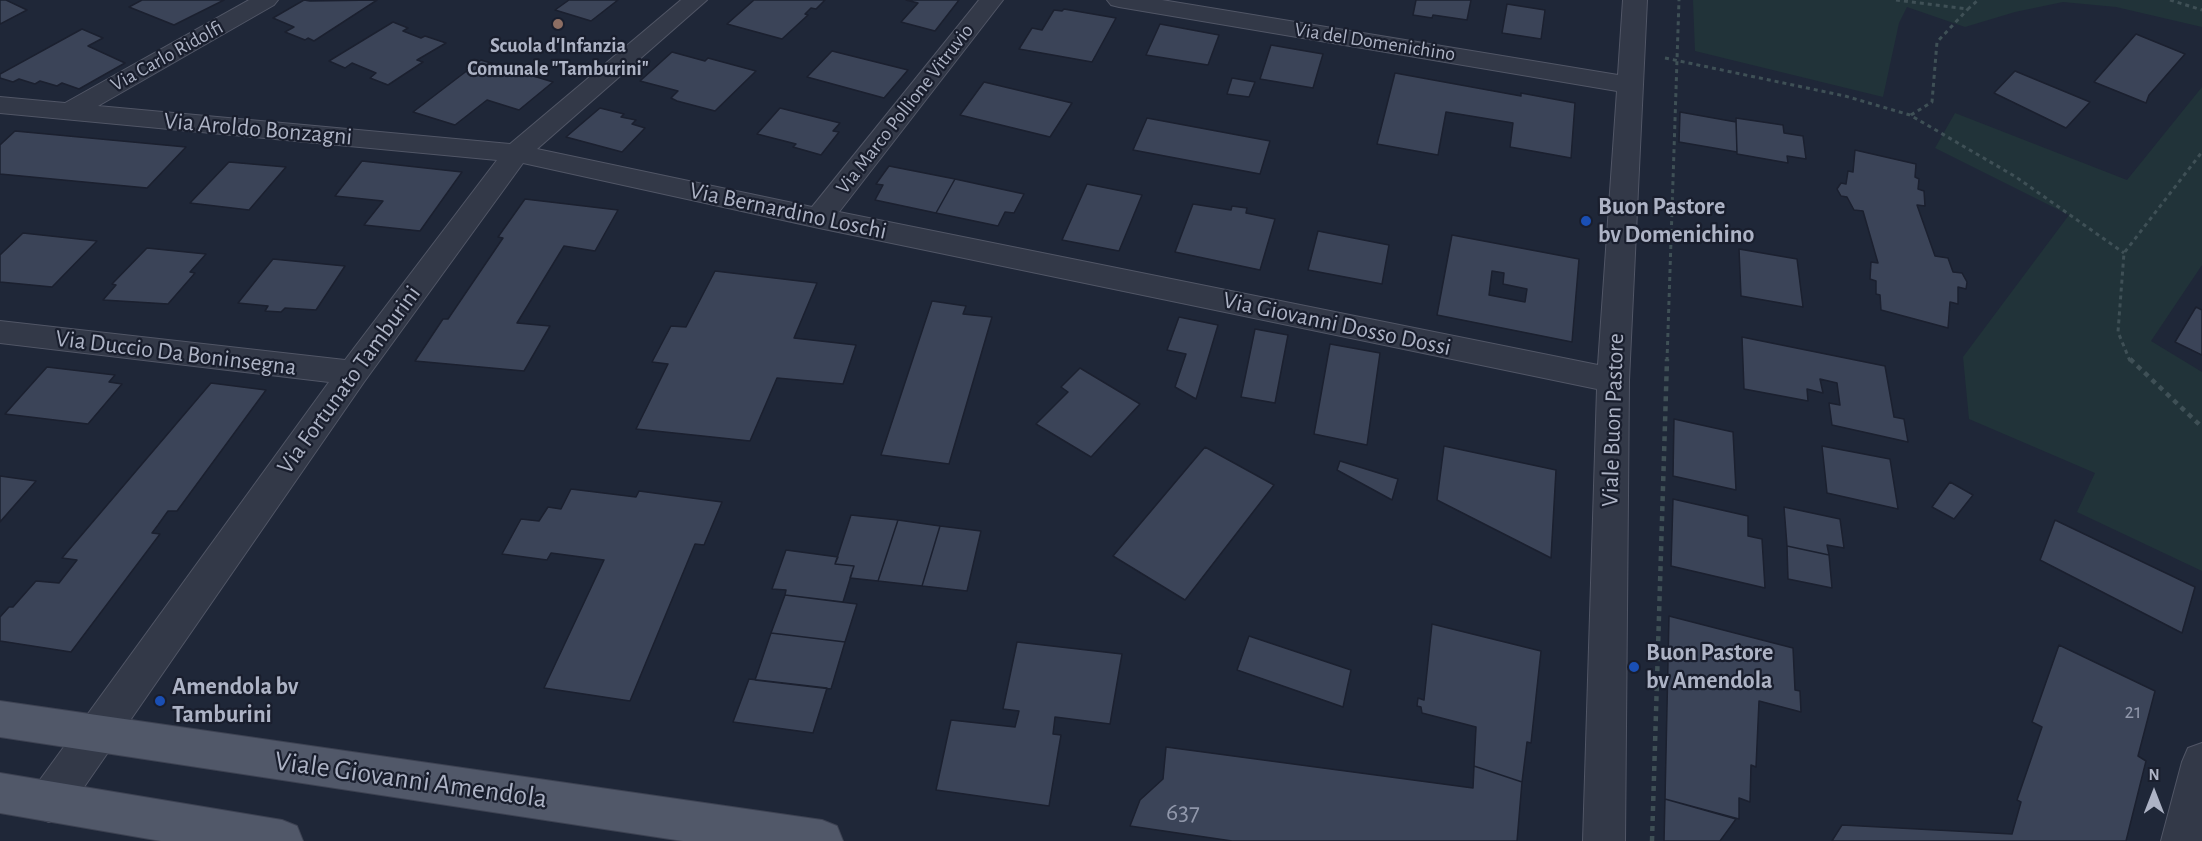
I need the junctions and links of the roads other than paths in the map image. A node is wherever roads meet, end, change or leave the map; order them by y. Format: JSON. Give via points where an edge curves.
{"nodes":[{"id":1,"x":266,"y":0,"type":"edge"},
{"id":2,"x":694,"y":0,"type":"edge"},
{"id":3,"x":991,"y":0,"type":"edge"},
{"id":4,"x":1119,"y":0,"type":"edge"},
{"id":5,"x":1635,"y":0,"type":"edge"},
{"id":6,"x":1630,"y":85,"type":"junction"},
{"id":7,"x":0,"y":105,"type":"edge"},
{"id":8,"x":68,"y":111,"type":"junction"},
{"id":9,"x":516,"y":153,"type":"junction"},
{"id":10,"x":819,"y":218,"type":"junction"},
{"id":11,"x":1061,"y":267,"type":"joint"},
{"id":12,"x":0,"y":332,"type":"edge"},
{"id":13,"x":353,"y":373,"type":"junction"},
{"id":14,"x":1613,"y":380,"type":"junction"},
{"id":15,"x":0,"y":718,"type":"edge"},
{"id":16,"x":98,"y":733,"type":"junction"},
{"id":17,"x":2202,"y":762,"type":"edge"},
{"id":18,"x":0,"y":794,"type":"edge"},
{"id":19,"x":49,"y":801,"type":"junction"},
{"id":20,"x":282,"y":841,"type":"edge"},
{"id":21,"x":822,"y":841,"type":"edge"},
{"id":22,"x":1604,"y":841,"type":"edge"},
{"id":23,"x":2182,"y":841,"type":"edge"}],
"edges":[{"from":1,"to":8,"type":"street","name":"Via Carlo Ridolfi"},
{"from":2,"to":9,"type":"street","name":"Via Fortunato Tamburini"},
{"from":3,"to":10,"type":"street","name":"Via Marco Pollione Vitruvio"},
{"from":4,"to":6,"type":"street","name":"Via del Domenichino"},
{"from":5,"to":6,"type":"street","name":"Viale Buon Pastore"},
{"from":6,"to":14,"type":"street","name":"Viale Buon Pastore"},
{"from":7,"to":8,"type":"street","name":"Via Aroldo Bonzagni"},
{"from":8,"to":9,"type":"street","name":"Via Aroldo Bonzagni"},
{"from":9,"to":10,"type":"street","name":"Via Bernardino Loschi"},
{"from":9,"to":13,"type":"street","name":"Via Fortunato Tamburini"},
{"from":10,"to":11,"type":"street","name":"Via Bernardino Loschi"},
{"from":11,"to":14,"type":"street","name":"Via Giovanni Dosso Dossi"},
{"from":12,"to":13,"type":"street","name":"Via Duccio Da Boninsegna"},
{"from":13,"to":16,"type":"street","name":"Via Fortunato Tamburini"},
{"from":14,"to":22,"type":"street","name":"Viale Buon Pastore"},
{"from":15,"to":16,"type":"main road","name":"Viale Giovanni Amendola"},
{"from":16,"to":19,"type":"street","name":"Via Fortunato Tamburini"},
{"from":16,"to":21,"type":"main road","name":"Viale Giovanni Amendola"},
{"from":17,"to":23,"type":"street"},
{"from":18,"to":19,"type":"main road"},
{"from":19,"to":20,"type":"main road"}]}
